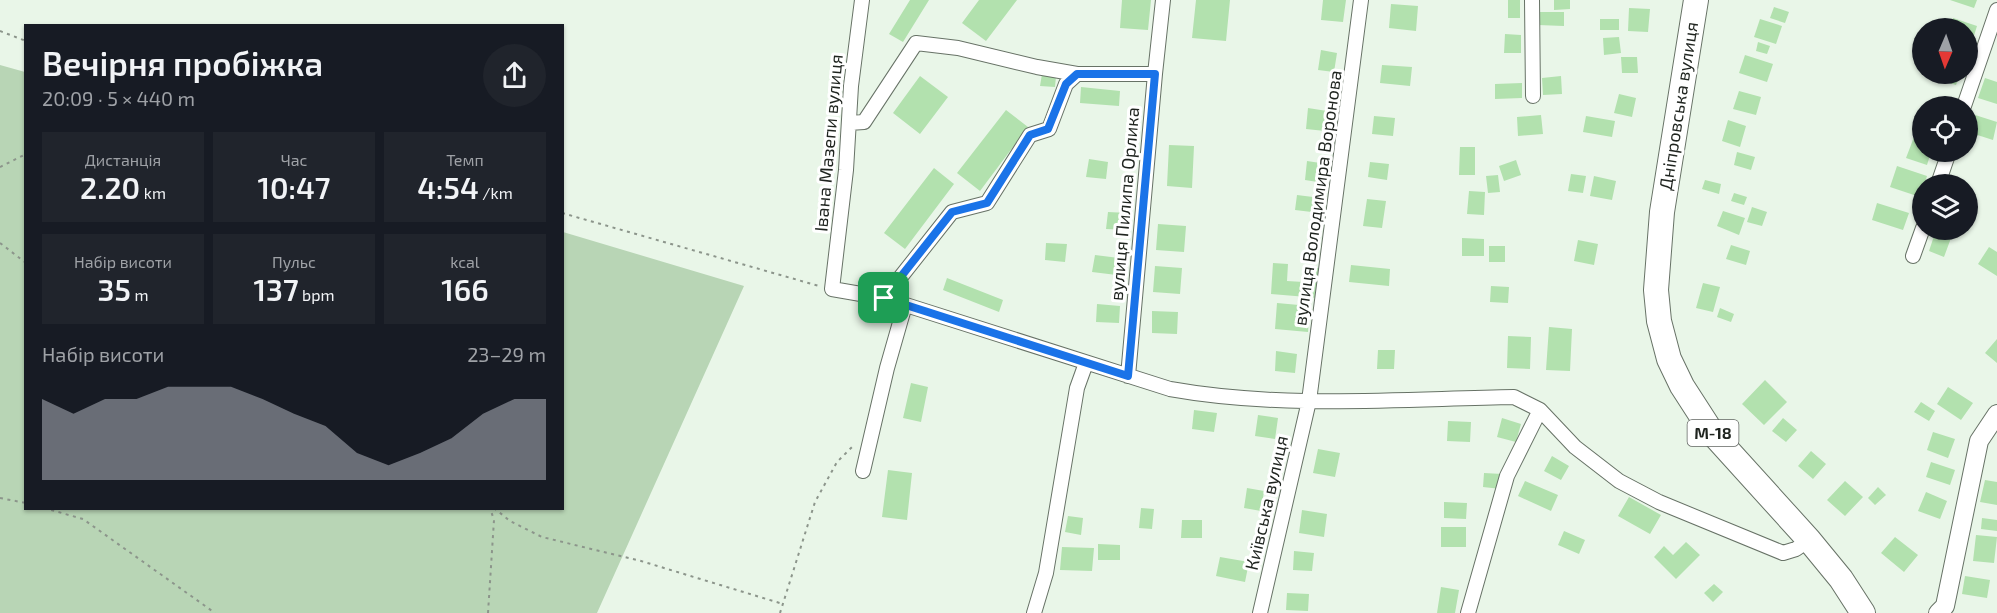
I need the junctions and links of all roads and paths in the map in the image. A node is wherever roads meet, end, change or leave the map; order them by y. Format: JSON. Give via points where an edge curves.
{"nodes":[{"id":1,"x":862,"y":0,"type":"edge"},
{"id":2,"x":1163,"y":0,"type":"edge"},
{"id":3,"x":1361,"y":0,"type":"edge"},
{"id":4,"x":1532,"y":0,"type":"edge"},
{"id":5,"x":1696,"y":0,"type":"edge"},
{"id":6,"x":1997,"y":10,"type":"edge"},
{"id":7,"x":0,"y":31,"type":"edge"},
{"id":8,"x":24,"y":40,"type":"edge"},
{"id":9,"x":1077,"y":74,"type":"junction"},
{"id":10,"x":1155,"y":74,"type":"junction"},
{"id":11,"x":1533,"y":96,"type":"dead end"},
{"id":12,"x":1967,"y":96,"type":"edge"},
{"id":13,"x":849,"y":123,"type":"junction"},
{"id":14,"x":24,"y":155,"type":"edge"},
{"id":15,"x":0,"y":167,"type":"edge"},
{"id":16,"x":564,"y":214,"type":"edge"},
{"id":17,"x":1919,"y":240,"type":"edge"},
{"id":18,"x":0,"y":243,"type":"edge"},
{"id":19,"x":1913,"y":256,"type":"dead end"},
{"id":20,"x":24,"y":261,"type":"edge"},
{"id":21,"x":832,"y":289,"type":"junction"},
{"id":22,"x":884,"y":298,"type":"junction"},
{"id":23,"x":905,"y":305,"type":"junction"},
{"id":24,"x":1086,"y":363,"type":"junction"},
{"id":25,"x":1128,"y":376,"type":"junction"},
{"id":26,"x":1309,"y":401,"type":"junction"},
{"id":27,"x":1540,"y":410,"type":"junction"},
{"id":28,"x":1997,"y":414,"type":"edge"},
{"id":29,"x":873,"y":428,"type":"junction"},
{"id":30,"x":863,"y":471,"type":"dead end"},
{"id":31,"x":0,"y":498,"type":"edge"},
{"id":32,"x":24,"y":503,"type":"edge"},
{"id":33,"x":51,"y":510,"type":"edge"},
{"id":34,"x":492,"y":510,"type":"edge"},
{"id":35,"x":495,"y":510,"type":"edge"},
{"id":36,"x":1809,"y":540,"type":"junction"},
{"id":37,"x":783,"y":604,"type":"junction"},
{"id":38,"x":215,"y":613,"type":"edge"},
{"id":39,"x":488,"y":613,"type":"edge"},
{"id":40,"x":780,"y":613,"type":"edge"},
{"id":41,"x":1034,"y":613,"type":"edge"},
{"id":42,"x":1260,"y":613,"type":"edge"},
{"id":43,"x":1468,"y":613,"type":"edge"},
{"id":44,"x":1863,"y":613,"type":"edge"},
{"id":45,"x":1938,"y":613,"type":"edge"}],
"edges":[{"from":1,"to":13,"type":"street","name":"Івана Мазепи вулиця"},
{"from":2,"to":10,"type":"street","name":"вулиця Пилипа Орлика"},
{"from":3,"to":26,"type":"street","name":"вулиця Володимира Воронова"},
{"from":4,"to":11,"type":"street"},
{"from":5,"to":36,"type":"highway","name":"Дніпровська вулиця","number":"М-18","via":[[1662,212],[1656,290],[1659,321],[1669,359],[1713,434]]},
{"from":6,"to":12,"type":"street"},
{"from":7,"to":8,"type":"path"},
{"from":9,"to":10,"type":"street"},
{"from":9,"to":13,"type":"street","via":[[958,48],[916,43],[864,122]]},
{"from":9,"to":22,"type":"street","via":[[1066,84],[1048,129],[1030,135],[987,203],[952,212]]},
{"from":10,"to":25,"type":"street","name":"вулиця Пилипа Орлика"},
{"from":13,"to":21,"type":"street","name":"Івана Мазепи вулиця"},
{"from":14,"to":15,"type":"path"},
{"from":16,"to":21,"type":"path"},
{"from":17,"to":19,"type":"street"},
{"from":18,"to":20,"type":"path"},
{"from":21,"to":22,"type":"street"},
{"from":22,"to":23,"type":"street"},
{"from":23,"to":24,"type":"street"},
{"from":23,"to":29,"type":"street"},
{"from":24,"to":25,"type":"street"},
{"from":24,"to":41,"type":"street","via":[[1077,388],[1046,573]]},
{"from":25,"to":26,"type":"street","via":[[1214,397]]},
{"from":26,"to":27,"type":"street","via":[[1514,398]]},
{"from":26,"to":42,"type":"street","name":"Київська вулиця"},
{"from":27,"to":36,"type":"street","via":[[1593,461],[1619,481],[1659,502],[1783,553]]},
{"from":27,"to":43,"type":"street","via":[[1507,476]]},
{"from":28,"to":45,"type":"street","via":[[1979,441],[1945,606]]},
{"from":29,"to":30,"type":"street"},
{"from":29,"to":37,"type":"path","via":[[837,462],[815,502]]},
{"from":31,"to":32,"type":"path"},
{"from":33,"to":38,"type":"path","via":[[82,519]]},
{"from":34,"to":39,"type":"path"},
{"from":35,"to":37,"type":"path","via":[[542,537],[640,561]]},
{"from":36,"to":44,"type":"highway","number":"М-18"},
{"from":37,"to":40,"type":"path"}]}
